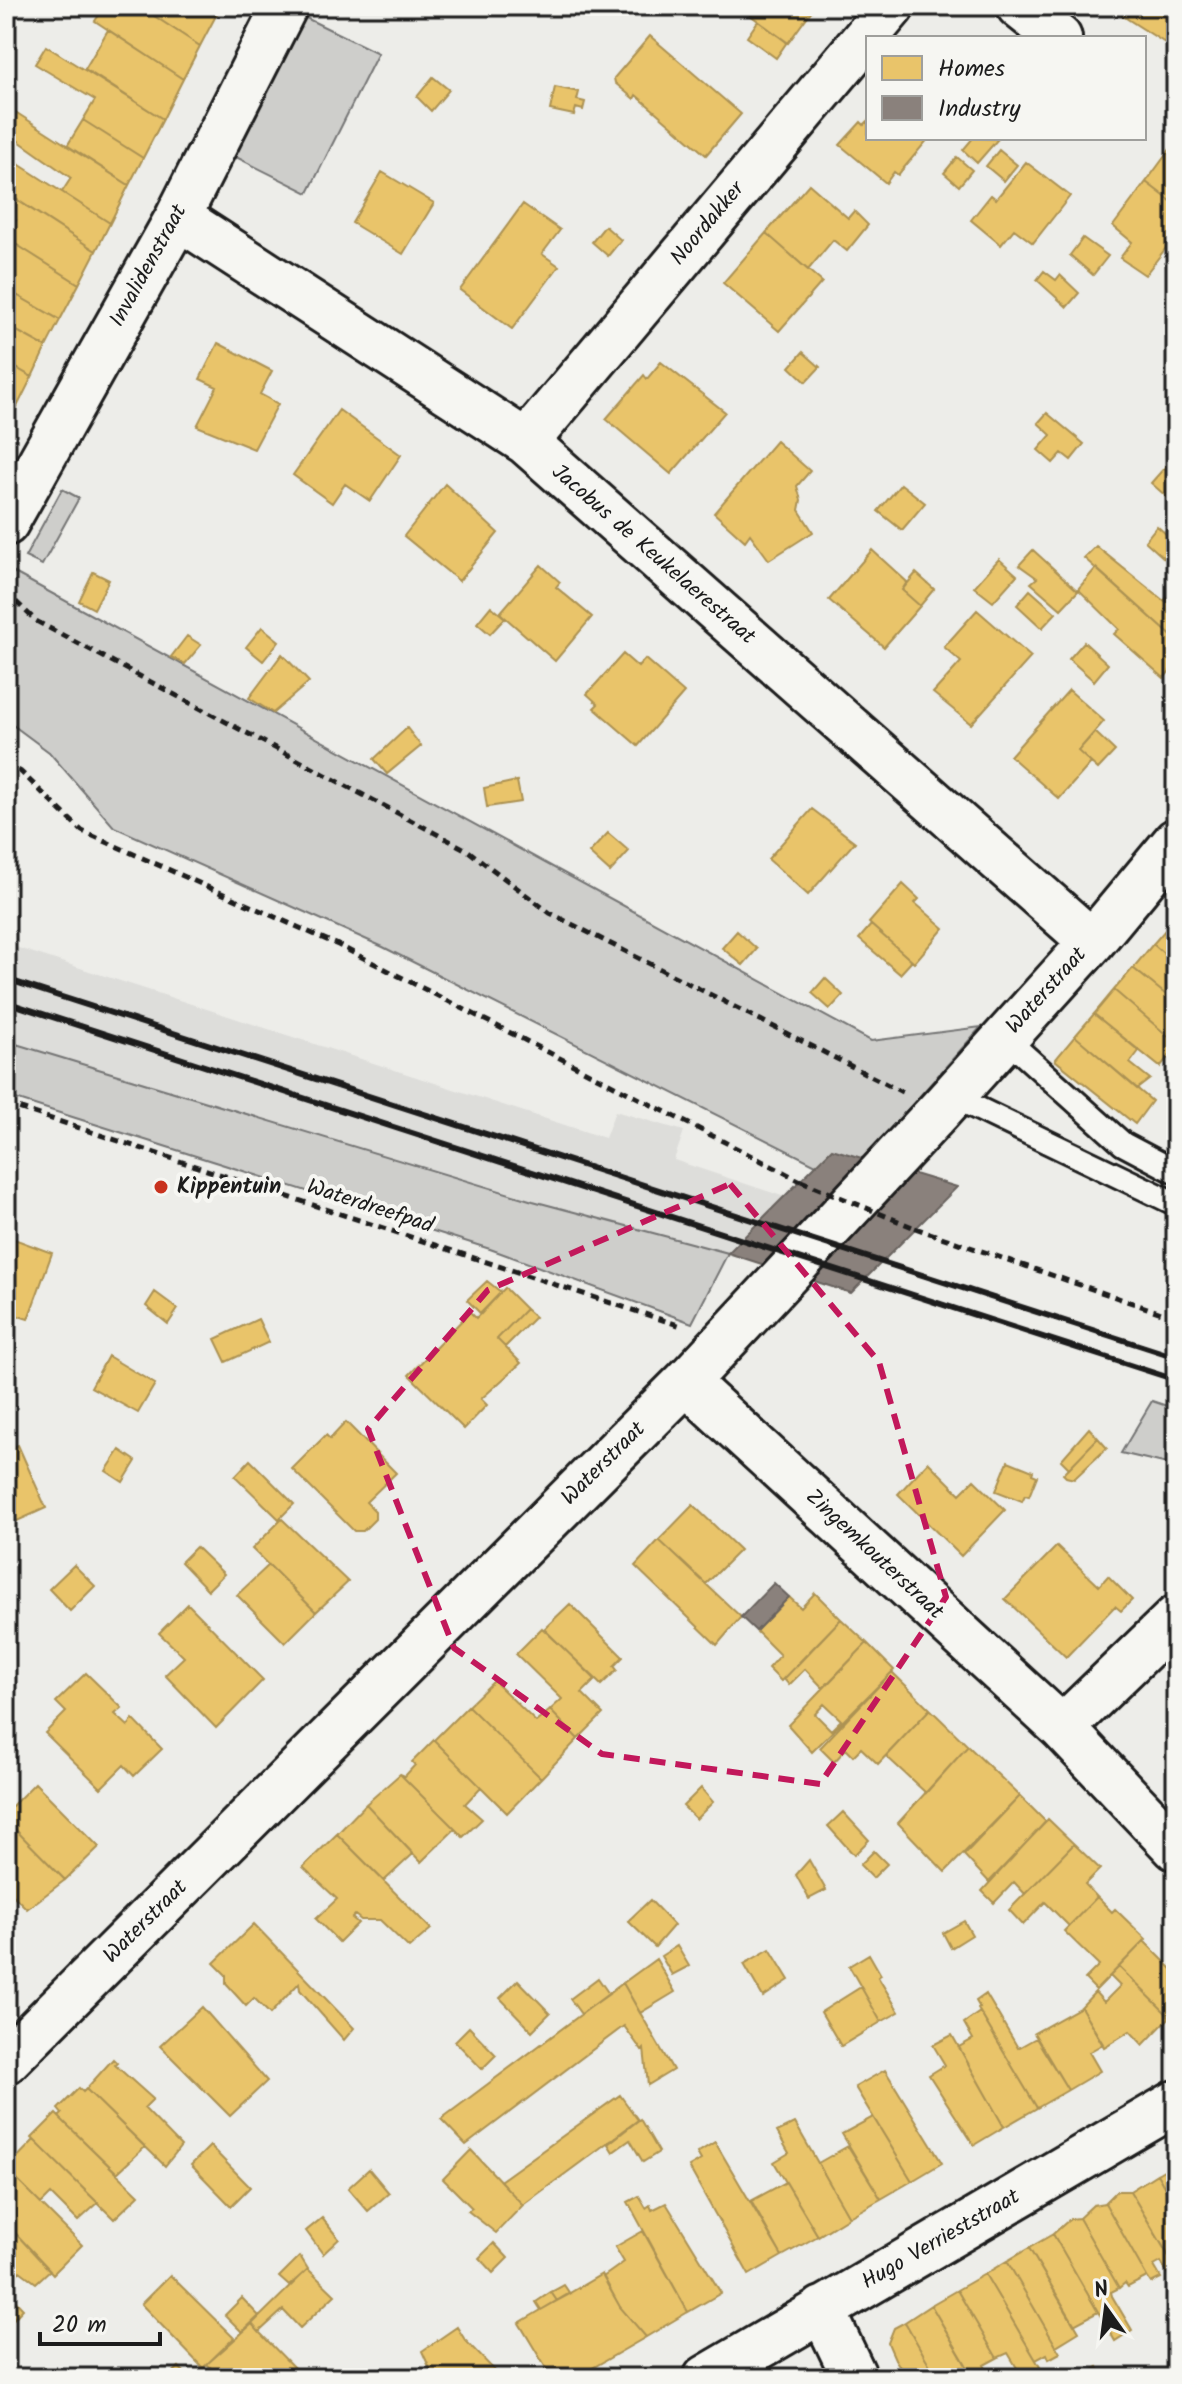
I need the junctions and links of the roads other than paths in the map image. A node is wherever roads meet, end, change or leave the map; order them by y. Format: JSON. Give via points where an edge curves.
{"nodes":[{"id":1,"x":285,"y":6,"type":"edge"},
{"id":2,"x":892,"y":6,"type":"edge"},
{"id":3,"x":1019,"y":6,"type":"edge"},
{"id":4,"x":867,"y":36,"type":"edge"},
{"id":5,"x":1056,"y":36,"type":"edge"},
{"id":6,"x":866,"y":37,"type":"edge"},
{"id":7,"x":178,"y":217,"type":"junction"},
{"id":8,"x":526,"y":442,"type":"junction"},
{"id":9,"x":6,"y":523,"type":"edge"},
{"id":10,"x":1176,"y":841,"type":"edge"},
{"id":11,"x":1092,"y":942,"type":"junction"},
{"id":12,"x":1005,"y":1038,"type":"junction"},
{"id":13,"x":946,"y":1103,"type":"junction"},
{"id":14,"x":1176,"y":1172,"type":"edge"},
{"id":15,"x":1176,"y":1204,"type":"edge"},
{"id":16,"x":686,"y":1382,"type":"junction"},
{"id":17,"x":1176,"y":1618,"type":"edge"},
{"id":18,"x":1062,"y":1728,"type":"junction"},
{"id":19,"x":1176,"y":1848,"type":"edge"},
{"id":20,"x":6,"y":2061,"type":"edge"},
{"id":21,"x":1176,"y":2103,"type":"edge"},
{"id":22,"x":822,"y":2309,"type":"junction"},
{"id":23,"x":706,"y":2378,"type":"edge"},
{"id":24,"x":855,"y":2378,"type":"edge"}],
"edges":[{"from":1,"to":7,"type":"street","name":"Invalidenstraat"},
{"from":2,"to":4,"type":"street","name":"Noordakker"},
{"from":3,"to":5,"type":"street"},
{"from":6,"to":8,"type":"street","name":"Noordakker"},
{"from":7,"to":8,"type":"street","name":"Jacobus de Keukelaerestraat"},
{"from":7,"to":9,"type":"street","name":"Invalidenstraat"},
{"from":8,"to":11,"type":"street","name":"Jacobus de Keukelaerestraat"},
{"from":10,"to":11,"type":"street","name":"Waterstraat"},
{"from":11,"to":12,"type":"street","name":"Waterstraat"},
{"from":12,"to":13,"type":"street","name":"Waterstraat"},
{"from":12,"to":14,"type":"lane","via":[[1123,1144]]},
{"from":13,"to":15,"type":"lane"},
{"from":13,"to":16,"type":"street","name":"Waterstraat"},
{"from":16,"to":18,"type":"street","name":"Zingemkouterstraat"},
{"from":16,"to":20,"type":"street","name":"Waterstraat"},
{"from":17,"to":18,"type":"street"},
{"from":18,"to":19,"type":"street","name":"Zingemkouterstraat"},
{"from":21,"to":22,"type":"street","name":"Hugo Verrieststraat"},
{"from":22,"to":23,"type":"street","name":"Hugo Verrieststraat"},
{"from":22,"to":24,"type":"street"}]}
